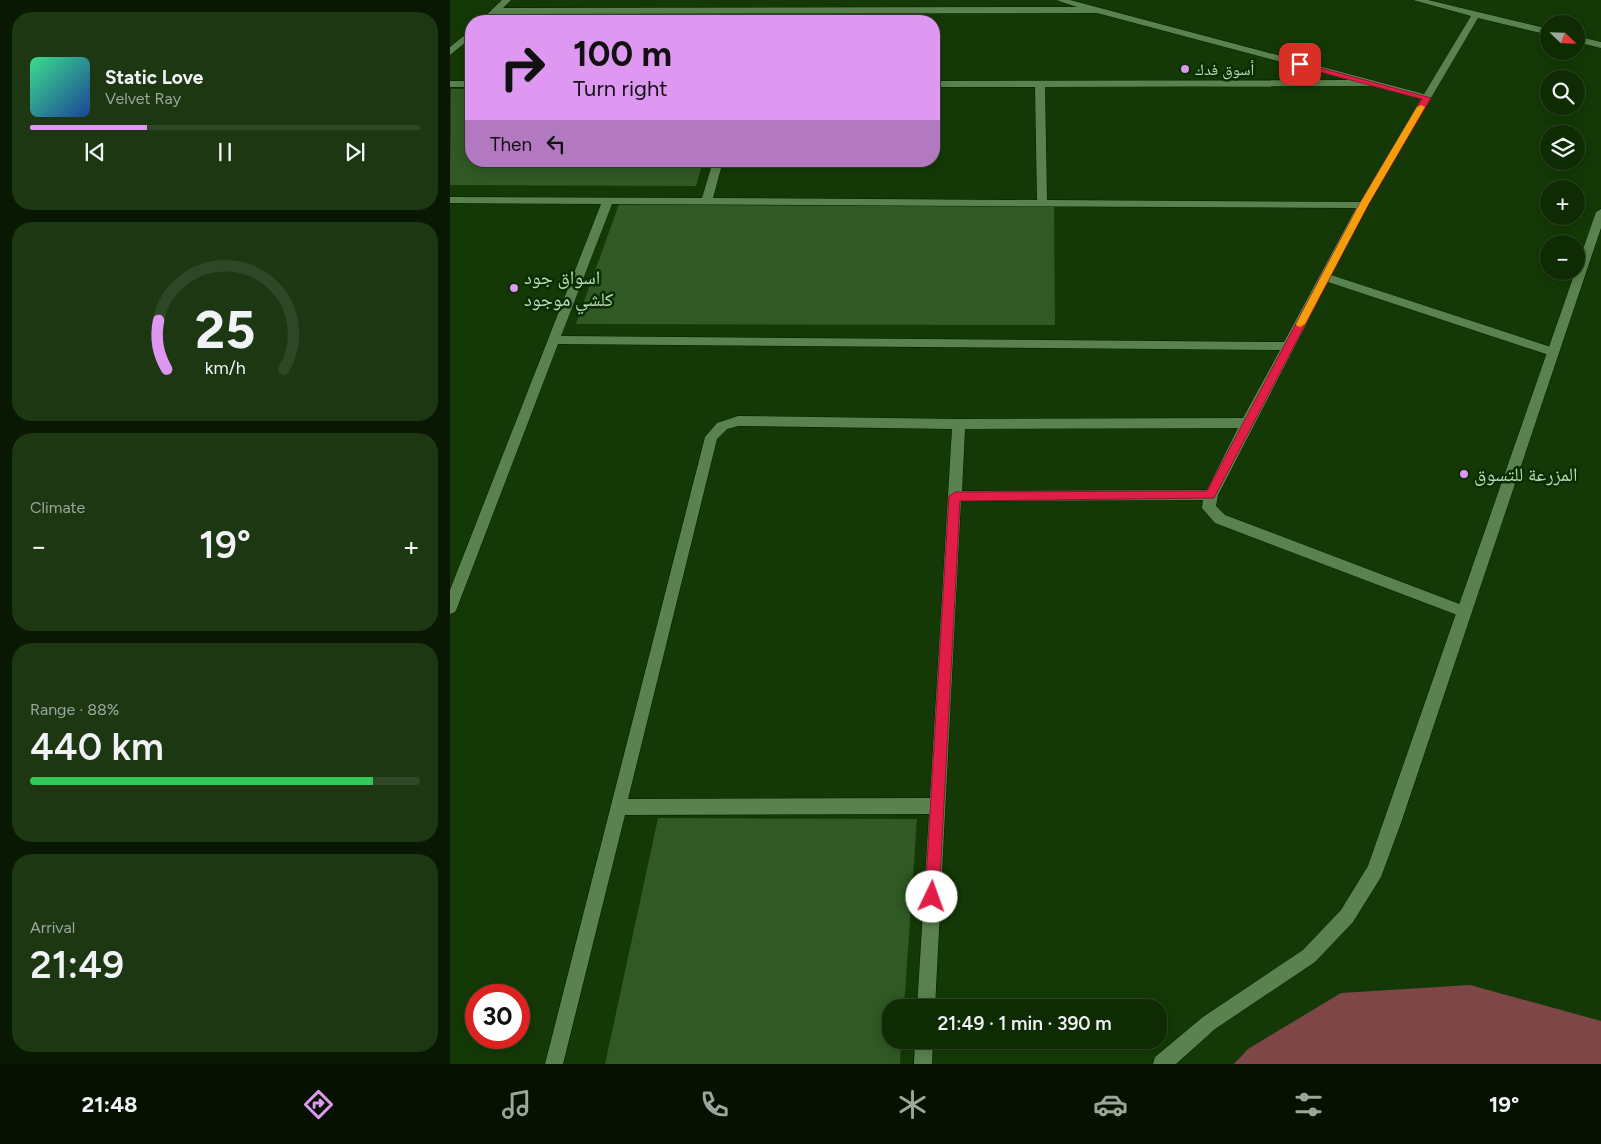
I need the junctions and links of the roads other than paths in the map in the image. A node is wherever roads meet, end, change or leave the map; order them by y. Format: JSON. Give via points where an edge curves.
{"nodes":[{"id":1,"x":507,"y":0,"type":"edge"},
{"id":2,"x":544,"y":0,"type":"edge"},
{"id":3,"x":708,"y":0,"type":"edge"},
{"id":4,"x":1060,"y":0,"type":"edge"},
{"id":5,"x":1417,"y":0,"type":"edge"},
{"id":6,"x":705,"y":10,"type":"junction"},
{"id":7,"x":904,"y":10,"type":"junction"},
{"id":8,"x":1100,"y":10,"type":"junction"},
{"id":9,"x":494,"y":11,"type":"junction"},
{"id":10,"x":539,"y":11,"type":"junction"},
{"id":11,"x":1476,"y":14,"type":"junction"},
{"id":12,"x":490,"y":15,"type":"edge"},
{"id":13,"x":903,"y":15,"type":"edge"},
{"id":14,"x":1540,"y":30,"type":"edge"},
{"id":15,"x":465,"y":38,"type":"edge"},
{"id":16,"x":1585,"y":40,"type":"edge"},
{"id":17,"x":1601,"y":44,"type":"edge"},
{"id":18,"x":450,"y":52,"type":"edge"},
{"id":19,"x":450,"y":84,"type":"edge"},
{"id":20,"x":465,"y":84,"type":"edge"},
{"id":21,"x":940,"y":84,"type":"edge"},
{"id":22,"x":1040,"y":84,"type":"junction"},
{"id":23,"x":1374,"y":84,"type":"junction"},
{"id":24,"x":1427,"y":98,"type":"junction"},
{"id":25,"x":716,"y":167,"type":"edge"},
{"id":26,"x":450,"y":200,"type":"edge"},
{"id":27,"x":608,"y":200,"type":"junction"},
{"id":28,"x":707,"y":201,"type":"junction"},
{"id":29,"x":1042,"y":203,"type":"junction"},
{"id":30,"x":1363,"y":205,"type":"junction"},
{"id":31,"x":1601,"y":212,"type":"edge"},
{"id":32,"x":1325,"y":277,"type":"junction"},
{"id":33,"x":553,"y":340,"type":"junction"},
{"id":34,"x":1289,"y":346,"type":"junction"},
{"id":35,"x":1553,"y":352,"type":"junction"},
{"id":36,"x":959,"y":424,"type":"junction"},
{"id":37,"x":1246,"y":424,"type":"junction"},
{"id":38,"x":1210,"y":495,"type":"junction"},
{"id":39,"x":955,"y":496,"type":"junction"},
{"id":40,"x":450,"y":608,"type":"edge"},
{"id":41,"x":1465,"y":612,"type":"junction"},
{"id":42,"x":937,"y":806,"type":"junction"},
{"id":43,"x":618,"y":808,"type":"junction"},
{"id":44,"x":926,"y":999,"type":"edge"},
{"id":45,"x":924,"y":1049,"type":"edge"},
{"id":46,"x":554,"y":1064,"type":"edge"},
{"id":47,"x":923,"y":1064,"type":"edge"},
{"id":48,"x":1162,"y":1064,"type":"edge"}],
"edges":[{"from":1,"to":9,"type":"street"},
{"from":2,"to":10,"type":"street"},
{"from":3,"to":6,"type":"street"},
{"from":4,"to":8,"type":"street"},
{"from":5,"to":11,"type":"street"},
{"from":6,"to":7,"type":"street"},
{"from":6,"to":10,"type":"street"},
{"from":7,"to":8,"type":"street"},
{"from":7,"to":13,"type":"street"},
{"from":8,"to":23,"type":"street"},
{"from":9,"to":10,"type":"street"},
{"from":9,"to":12,"type":"street"},
{"from":11,"to":14,"type":"street"},
{"from":11,"to":24,"type":"street"},
{"from":15,"to":18,"type":"street"},
{"from":16,"to":17,"type":"street"},
{"from":19,"to":20,"type":"street"},
{"from":21,"to":22,"type":"street"},
{"from":22,"to":23,"type":"street"},
{"from":22,"to":29,"type":"street"},
{"from":23,"to":24,"type":"street"},
{"from":24,"to":30,"type":"street"},
{"from":25,"to":28,"type":"street"},
{"from":26,"to":27,"type":"street"},
{"from":27,"to":28,"type":"street"},
{"from":27,"to":33,"type":"street"},
{"from":28,"to":29,"type":"street"},
{"from":29,"to":30,"type":"street"},
{"from":30,"to":32,"type":"street"},
{"from":31,"to":35,"type":"street"},
{"from":32,"to":34,"type":"street"},
{"from":32,"to":35,"type":"street"},
{"from":33,"to":34,"type":"street"},
{"from":33,"to":40,"type":"street"},
{"from":34,"to":37,"type":"street"},
{"from":35,"to":41,"type":"street"},
{"from":36,"to":37,"type":"street"},
{"from":36,"to":39,"type":"street"},
{"from":36,"to":43,"type":"street","via":[[738,420],[722,426],[712,437]]},
{"from":37,"to":38,"type":"street"},
{"from":38,"to":39,"type":"street"},
{"from":38,"to":41,"type":"street","via":[[1209,508],[1220,520]]},
{"from":39,"to":42,"type":"street"},
{"from":41,"to":48,"type":"street","via":[[1375,871],[1347,916],[1309,956],[1209,1023]]},
{"from":42,"to":43,"type":"street"},
{"from":42,"to":44,"type":"street"},
{"from":43,"to":46,"type":"street"},
{"from":45,"to":47,"type":"street"}]}
